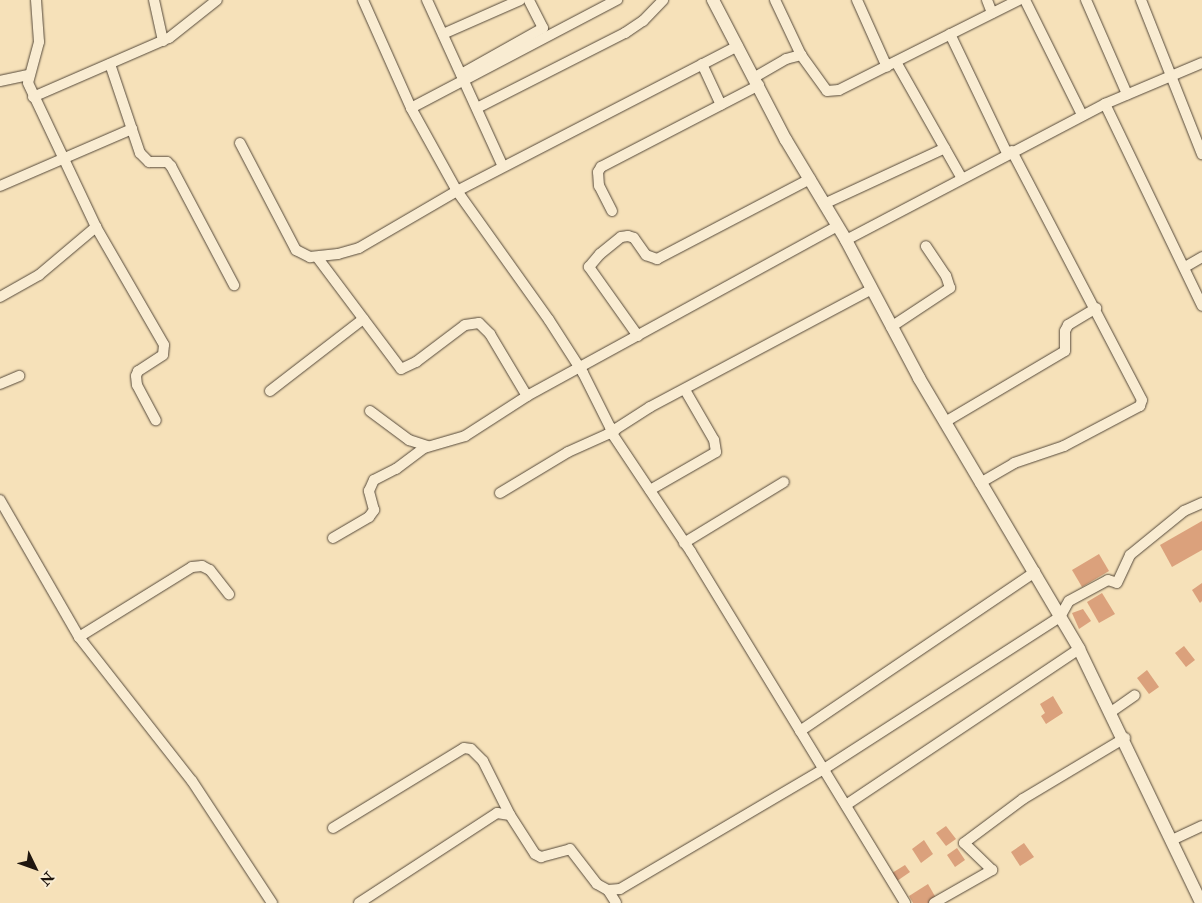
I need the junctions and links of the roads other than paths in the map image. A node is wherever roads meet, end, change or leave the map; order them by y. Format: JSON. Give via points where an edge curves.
{"nodes":[{"id":1,"x":36,"y":0,"type":"edge"},
{"id":2,"x":154,"y":0,"type":"edge"},
{"id":3,"x":217,"y":0,"type":"edge"},
{"id":4,"x":363,"y":0,"type":"edge"},
{"id":5,"x":427,"y":0,"type":"edge"},
{"id":6,"x":520,"y":0,"type":"edge"},
{"id":7,"x":529,"y":0,"type":"edge"},
{"id":8,"x":617,"y":0,"type":"edge"},
{"id":9,"x":663,"y":0,"type":"edge"},
{"id":10,"x":714,"y":0,"type":"edge"},
{"id":11,"x":775,"y":0,"type":"edge"},
{"id":12,"x":857,"y":0,"type":"edge"},
{"id":13,"x":987,"y":0,"type":"edge"},
{"id":14,"x":1019,"y":0,"type":"edge"},
{"id":15,"x":1024,"y":0,"type":"edge"},
{"id":16,"x":1086,"y":0,"type":"edge"},
{"id":17,"x":1141,"y":0,"type":"edge"},
{"id":18,"x":992,"y":13,"type":"junction"},
{"id":19,"x":443,"y":34,"type":"junction"},
{"id":20,"x":950,"y":34,"type":"junction"},
{"id":21,"x":163,"y":41,"type":"junction"},
{"id":22,"x":738,"y":46,"type":"junction"},
{"id":23,"x":801,"y":55,"type":"junction"},
{"id":24,"x":1202,"y":63,"type":"edge"},
{"id":25,"x":110,"y":64,"type":"junction"},
{"id":26,"x":702,"y":64,"type":"junction"},
{"id":27,"x":891,"y":64,"type":"junction"},
{"id":28,"x":1173,"y":74,"type":"junction"},
{"id":29,"x":29,"y":75,"type":"junction"},
{"id":30,"x":463,"y":78,"type":"junction"},
{"id":31,"x":0,"y":81,"type":"edge"},
{"id":32,"x":757,"y":81,"type":"junction"},
{"id":33,"x":1127,"y":94,"type":"junction"},
{"id":34,"x":33,"y":97,"type":"junction"},
{"id":35,"x":1105,"y":104,"type":"junction"},
{"id":36,"x":721,"y":105,"type":"junction"},
{"id":37,"x":411,"y":108,"type":"junction"},
{"id":38,"x":477,"y":108,"type":"junction"},
{"id":39,"x":1082,"y":115,"type":"junction"},
{"id":40,"x":132,"y":129,"type":"junction"},
{"id":41,"x":240,"y":144,"type":"dead end"},
{"id":42,"x":945,"y":148,"type":"junction"},
{"id":43,"x":1010,"y":152,"type":"junction"},
{"id":44,"x":1202,"y":154,"type":"edge"},
{"id":45,"x":63,"y":159,"type":"junction"},
{"id":46,"x":503,"y":167,"type":"junction"},
{"id":47,"x":961,"y":177,"type":"junction"},
{"id":48,"x":810,"y":179,"type":"junction"},
{"id":49,"x":0,"y":186,"type":"edge"},
{"id":50,"x":457,"y":191,"type":"junction"},
{"id":51,"x":824,"y":204,"type":"junction"},
{"id":52,"x":612,"y":211,"type":"dead end"},
{"id":53,"x":837,"y":226,"type":"junction"},
{"id":54,"x":96,"y":227,"type":"junction"},
{"id":55,"x":846,"y":240,"type":"junction"},
{"id":56,"x":926,"y":246,"type":"dead end"},
{"id":57,"x":317,"y":257,"type":"junction"},
{"id":58,"x":1202,"y":257,"type":"edge"},
{"id":59,"x":1185,"y":267,"type":"junction"},
{"id":60,"x":234,"y":286,"type":"dead end"},
{"id":61,"x":872,"y":289,"type":"junction"},
{"id":62,"x":0,"y":297,"type":"edge"},
{"id":63,"x":1202,"y":306,"type":"edge"},
{"id":64,"x":1096,"y":308,"type":"junction"},
{"id":65,"x":363,"y":320,"type":"junction"},
{"id":66,"x":891,"y":327,"type":"junction"},
{"id":67,"x":638,"y":336,"type":"junction"},
{"id":68,"x":580,"y":368,"type":"junction"},
{"id":69,"x":19,"y":376,"type":"dead end"},
{"id":70,"x":0,"y":384,"type":"edge"},
{"id":71,"x":685,"y":390,"type":"junction"},
{"id":72,"x":270,"y":391,"type":"dead end"},
{"id":73,"x":527,"y":396,"type":"junction"},
{"id":74,"x":370,"y":411,"type":"dead end"},
{"id":75,"x":156,"y":420,"type":"dead end"},
{"id":76,"x":945,"y":422,"type":"junction"},
{"id":77,"x":613,"y":431,"type":"junction"},
{"id":78,"x":428,"y":446,"type":"junction"},
{"id":79,"x":784,"y":482,"type":"dead end"},
{"id":80,"x":980,"y":483,"type":"junction"},
{"id":81,"x":650,"y":490,"type":"junction"},
{"id":82,"x":500,"y":492,"type":"dead end"},
{"id":83,"x":0,"y":500,"type":"edge"},
{"id":84,"x":1202,"y":503,"type":"edge"},
{"id":85,"x":333,"y":538,"type":"dead end"},
{"id":86,"x":684,"y":543,"type":"junction"},
{"id":87,"x":1035,"y":572,"type":"junction"},
{"id":88,"x":229,"y":594,"type":"dead end"},
{"id":89,"x":1060,"y":617,"type":"junction"},
{"id":90,"x":79,"y":636,"type":"junction"},
{"id":91,"x":1079,"y":649,"type":"junction"},
{"id":92,"x":1135,"y":695,"type":"dead end"},
{"id":93,"x":1112,"y":712,"type":"junction"},
{"id":94,"x":800,"y":731,"type":"junction"},
{"id":95,"x":1125,"y":738,"type":"junction"},
{"id":96,"x":824,"y":769,"type":"junction"},
{"id":97,"x":846,"y":805,"type":"junction"},
{"id":98,"x":510,"y":816,"type":"junction"},
{"id":99,"x":1202,"y":826,"type":"edge"},
{"id":100,"x":333,"y":828,"type":"dead end"},
{"id":101,"x":1172,"y":840,"type":"junction"},
{"id":102,"x":608,"y":890,"type":"junction"},
{"id":103,"x":272,"y":903,"type":"edge"},
{"id":104,"x":359,"y":903,"type":"edge"},
{"id":105,"x":616,"y":903,"type":"edge"},
{"id":106,"x":905,"y":903,"type":"edge"},
{"id":107,"x":934,"y":903,"type":"edge"},
{"id":108,"x":1201,"y":903,"type":"edge"}],
"edges":[{"from":1,"to":29,"type":"street","via":[[39,42]]},
{"from":2,"to":21,"type":"street"},
{"from":3,"to":21,"type":"street"},
{"from":4,"to":37,"type":"street"},
{"from":5,"to":19,"type":"street"},
{"from":6,"to":19,"type":"street"},
{"from":7,"to":30,"type":"street","via":[[543,28]]},
{"from":8,"to":30,"type":"street"},
{"from":9,"to":38,"type":"street","via":[[643,21],[625,33]]},
{"from":10,"to":22,"type":"street"},
{"from":11,"to":23,"type":"street"},
{"from":12,"to":27,"type":"street"},
{"from":13,"to":18,"type":"street"},
{"from":14,"to":18,"type":"street"},
{"from":15,"to":39,"type":"street"},
{"from":16,"to":33,"type":"street"},
{"from":17,"to":28,"type":"street"},
{"from":18,"to":20,"type":"street"},
{"from":19,"to":30,"type":"street"},
{"from":20,"to":27,"type":"street"},
{"from":20,"to":43,"type":"street"},
{"from":21,"to":25,"type":"street"},
{"from":22,"to":26,"type":"street"},
{"from":22,"to":32,"type":"street"},
{"from":23,"to":27,"type":"street","via":[[823,87],[833,92]]},
{"from":23,"to":32,"type":"street","via":[[786,59]]},
{"from":24,"to":28,"type":"street"},
{"from":25,"to":34,"type":"street"},
{"from":25,"to":40,"type":"street"},
{"from":26,"to":36,"type":"street"},
{"from":26,"to":46,"type":"street"},
{"from":27,"to":42,"type":"street"},
{"from":28,"to":33,"type":"street"},
{"from":28,"to":44,"type":"street"},
{"from":29,"to":31,"type":"street"},
{"from":29,"to":34,"type":"street"},
{"from":30,"to":37,"type":"street"},
{"from":30,"to":38,"type":"street"},
{"from":32,"to":36,"type":"street"},
{"from":32,"to":48,"type":"street"},
{"from":33,"to":35,"type":"street"},
{"from":34,"to":45,"type":"street"},
{"from":35,"to":39,"type":"street"},
{"from":35,"to":59,"type":"street"},
{"from":36,"to":52,"type":"street","via":[[601,167],[599,186]]},
{"from":37,"to":50,"type":"street"},
{"from":38,"to":46,"type":"street"},
{"from":39,"to":43,"type":"street"},
{"from":40,"to":45,"type":"street"},
{"from":40,"to":60,"type":"street","via":[[144,159],[167,162],[171,166]]},
{"from":41,"to":57,"type":"street","via":[[290,241],[304,256]]},
{"from":42,"to":47,"type":"street"},
{"from":42,"to":51,"type":"street"},
{"from":43,"to":47,"type":"street"},
{"from":43,"to":64,"type":"street"},
{"from":45,"to":49,"type":"street"},
{"from":45,"to":54,"type":"street"},
{"from":46,"to":50,"type":"street"},
{"from":47,"to":55,"type":"street"},
{"from":48,"to":51,"type":"street"},
{"from":48,"to":67,"type":"street","via":[[658,259],[646,255],[634,238],[628,236],[621,237],[600,254],[589,268]]},
{"from":50,"to":57,"type":"street","via":[[359,248]]},
{"from":50,"to":68,"type":"street"},
{"from":51,"to":53,"type":"street"},
{"from":53,"to":55,"type":"street"},
{"from":53,"to":67,"type":"street"},
{"from":54,"to":62,"type":"street","via":[[39,275]]},
{"from":54,"to":75,"type":"street","via":[[164,346],[163,355],[138,371],[136,376],[137,385]]},
{"from":55,"to":61,"type":"street"},
{"from":56,"to":66,"type":"street","via":[[950,288]]},
{"from":57,"to":65,"type":"street"},
{"from":58,"to":59,"type":"street"},
{"from":59,"to":63,"type":"street"},
{"from":61,"to":66,"type":"street"},
{"from":61,"to":71,"type":"street"},
{"from":64,"to":76,"type":"street","via":[[1068,325],[1065,351]]},
{"from":64,"to":80,"type":"street","via":[[1140,393],[1140,406],[1064,446],[1019,461]]},
{"from":65,"to":72,"type":"street"},
{"from":65,"to":73,"type":"street","via":[[401,369],[416,362],[465,325],[479,323],[490,334]]},
{"from":66,"to":76,"type":"street"},
{"from":67,"to":68,"type":"street"},
{"from":68,"to":73,"type":"street"},
{"from":68,"to":77,"type":"street"},
{"from":69,"to":70,"type":"street"},
{"from":71,"to":77,"type":"street"},
{"from":71,"to":81,"type":"street","via":[[714,440],[716,452]]},
{"from":73,"to":78,"type":"street","via":[[457,440]]},
{"from":74,"to":78,"type":"street","via":[[409,440]]},
{"from":76,"to":80,"type":"street"},
{"from":77,"to":81,"type":"street"},
{"from":77,"to":82,"type":"street","via":[[568,452]]},
{"from":78,"to":85,"type":"street","via":[[374,480],[368,491],[374,510],[369,517]]},
{"from":79,"to":86,"type":"street"},
{"from":80,"to":87,"type":"street"},
{"from":81,"to":86,"type":"street"},
{"from":83,"to":90,"type":"street"},
{"from":84,"to":89,"type":"street","via":[[1184,511],[1130,555],[1117,583],[1108,580],[1069,601]]},
{"from":86,"to":94,"type":"street"},
{"from":87,"to":89,"type":"street"},
{"from":87,"to":94,"type":"street"},
{"from":88,"to":90,"type":"street","via":[[210,570],[202,566],[192,567]]},
{"from":89,"to":91,"type":"street"},
{"from":89,"to":96,"type":"street"},
{"from":90,"to":103,"type":"street","via":[[192,781]]},
{"from":91,"to":93,"type":"street"},
{"from":91,"to":97,"type":"street"},
{"from":92,"to":93,"type":"street"},
{"from":93,"to":95,"type":"street"},
{"from":94,"to":96,"type":"street"},
{"from":95,"to":101,"type":"street"},
{"from":95,"to":107,"type":"street","via":[[1023,799],[964,843],[992,870]]},
{"from":96,"to":97,"type":"street"},
{"from":96,"to":102,"type":"street","via":[[620,889]]},
{"from":97,"to":106,"type":"street"},
{"from":98,"to":100,"type":"street","via":[[483,762],[471,748],[464,748]]},
{"from":98,"to":102,"type":"street","via":[[535,854],[541,857],[570,849],[597,884]]},
{"from":98,"to":104,"type":"street","via":[[497,813],[488,816]]},
{"from":99,"to":101,"type":"street"},
{"from":101,"to":108,"type":"street"},
{"from":102,"to":105,"type":"street"}]}
